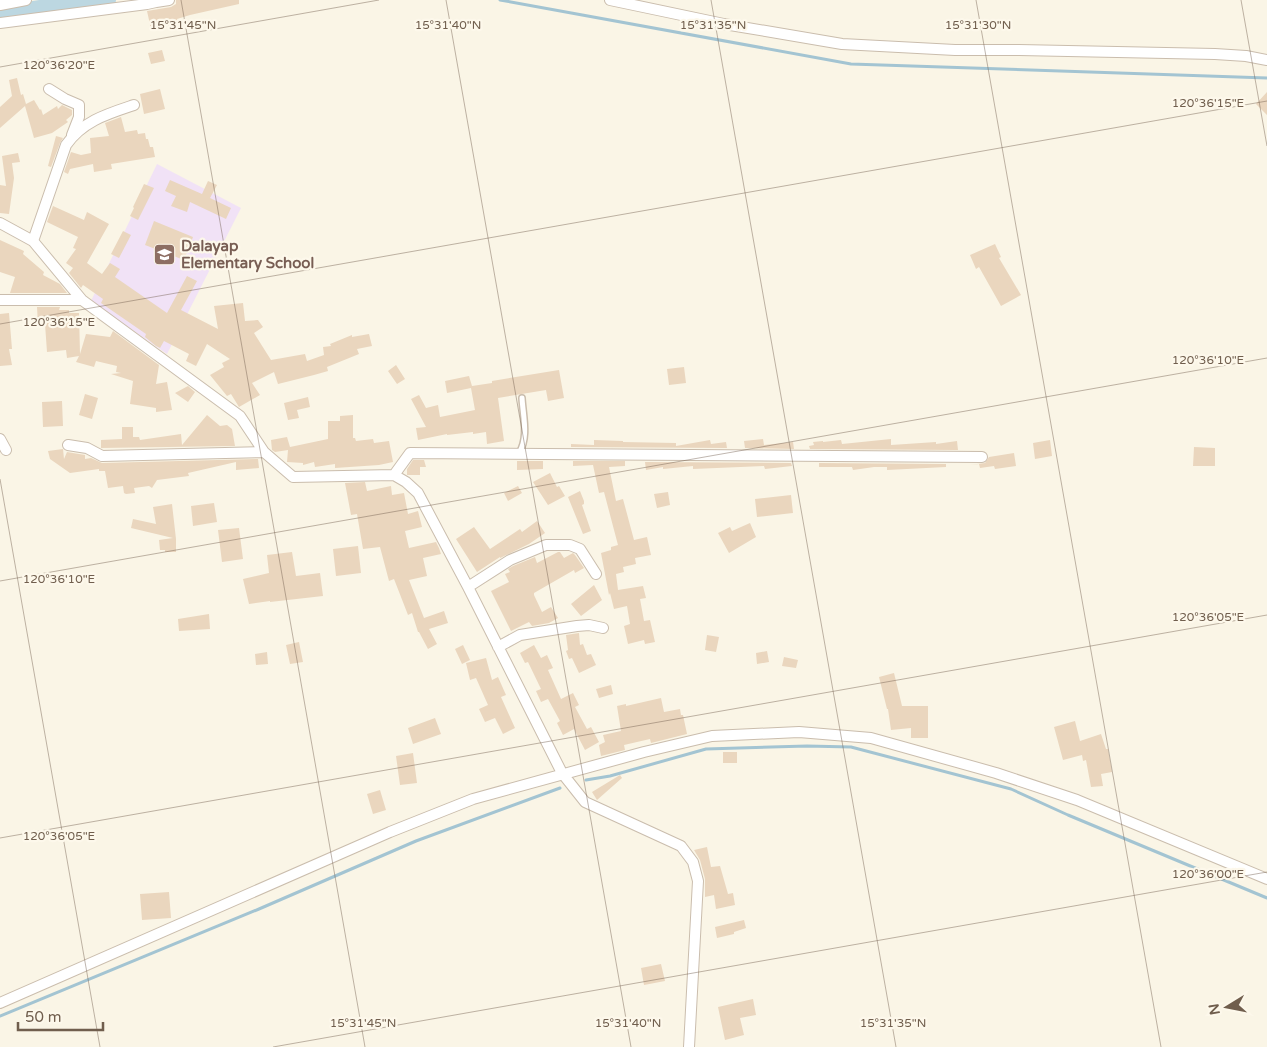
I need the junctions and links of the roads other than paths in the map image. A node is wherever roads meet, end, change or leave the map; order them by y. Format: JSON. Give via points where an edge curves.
{"nodes":[{"id":1,"x":26,"y":0,"type":"edge"},
{"id":2,"x":169,"y":0,"type":"edge"},
{"id":3,"x":610,"y":0,"type":"edge"},
{"id":4,"x":156,"y":1,"type":"edge"},
{"id":5,"x":0,"y":5,"type":"edge"},
{"id":6,"x":0,"y":22,"type":"edge"},
{"id":7,"x":1267,"y":60,"type":"edge"},
{"id":8,"x":49,"y":89,"type":"dead end"},
{"id":9,"x":134,"y":105,"type":"dead end"},
{"id":10,"x":71,"y":139,"type":"junction"},
{"id":11,"x":0,"y":222,"type":"edge"},
{"id":12,"x":33,"y":241,"type":"junction"},
{"id":13,"x":0,"y":300,"type":"edge"},
{"id":14,"x":82,"y":300,"type":"junction"},
{"id":15,"x":522,"y":398,"type":"dead end"},
{"id":16,"x":0,"y":439,"type":"edge"},
{"id":17,"x":68,"y":445,"type":"dead end"},
{"id":18,"x":6,"y":450,"type":"dead end"},
{"id":19,"x":264,"y":452,"type":"junction"},
{"id":20,"x":519,"y":453,"type":"junction"},
{"id":21,"x":982,"y":457,"type":"dead end"},
{"id":22,"x":394,"y":475,"type":"junction"},
{"id":23,"x":596,"y":574,"type":"dead end"},
{"id":24,"x":468,"y":587,"type":"junction"},
{"id":25,"x":603,"y":628,"type":"dead end"},
{"id":26,"x":498,"y":646,"type":"junction"},
{"id":27,"x":562,"y":773,"type":"junction"},
{"id":28,"x":1267,"y":879,"type":"edge"},
{"id":29,"x":0,"y":1003,"type":"edge"},
{"id":30,"x":689,"y":1047,"type":"edge"}],
"edges":[{"from":1,"to":5,"type":"street"},
{"from":2,"to":4,"type":"street"},
{"from":3,"to":7,"type":"street","via":[[842,44],[936,50],[1215,54]]},
{"from":4,"to":6,"type":"street"},
{"from":8,"to":10,"type":"street","via":[[79,105],[79,117]]},
{"from":9,"to":10,"type":"street","via":[[90,122]]},
{"from":10,"to":12,"type":"street"},
{"from":11,"to":12,"type":"street"},
{"from":12,"to":14,"type":"street"},
{"from":13,"to":14,"type":"street"},
{"from":14,"to":19,"type":"street","via":[[240,416]]},
{"from":15,"to":20,"type":"lane","via":[[525,433]]},
{"from":16,"to":18,"type":"street"},
{"from":17,"to":19,"type":"street","via":[[87,448],[102,456]]},
{"from":19,"to":22,"type":"street","via":[[293,477]]},
{"from":20,"to":21,"type":"street"},
{"from":20,"to":22,"type":"street","via":[[410,453]]},
{"from":22,"to":24,"type":"street","via":[[418,493]]},
{"from":23,"to":24,"type":"street","via":[[580,549],[570,545],[546,546],[510,560]]},
{"from":24,"to":26,"type":"street"},
{"from":25,"to":26,"type":"street","via":[[583,625],[520,636]]},
{"from":26,"to":27,"type":"street"},
{"from":27,"to":28,"type":"street","via":[[712,736],[800,732],[871,738],[996,773],[1077,800]]},
{"from":27,"to":29,"type":"street","via":[[473,799],[390,832]]},
{"from":27,"to":30,"type":"street","via":[[586,802],[681,846],[692,862],[698,881]]}]}
